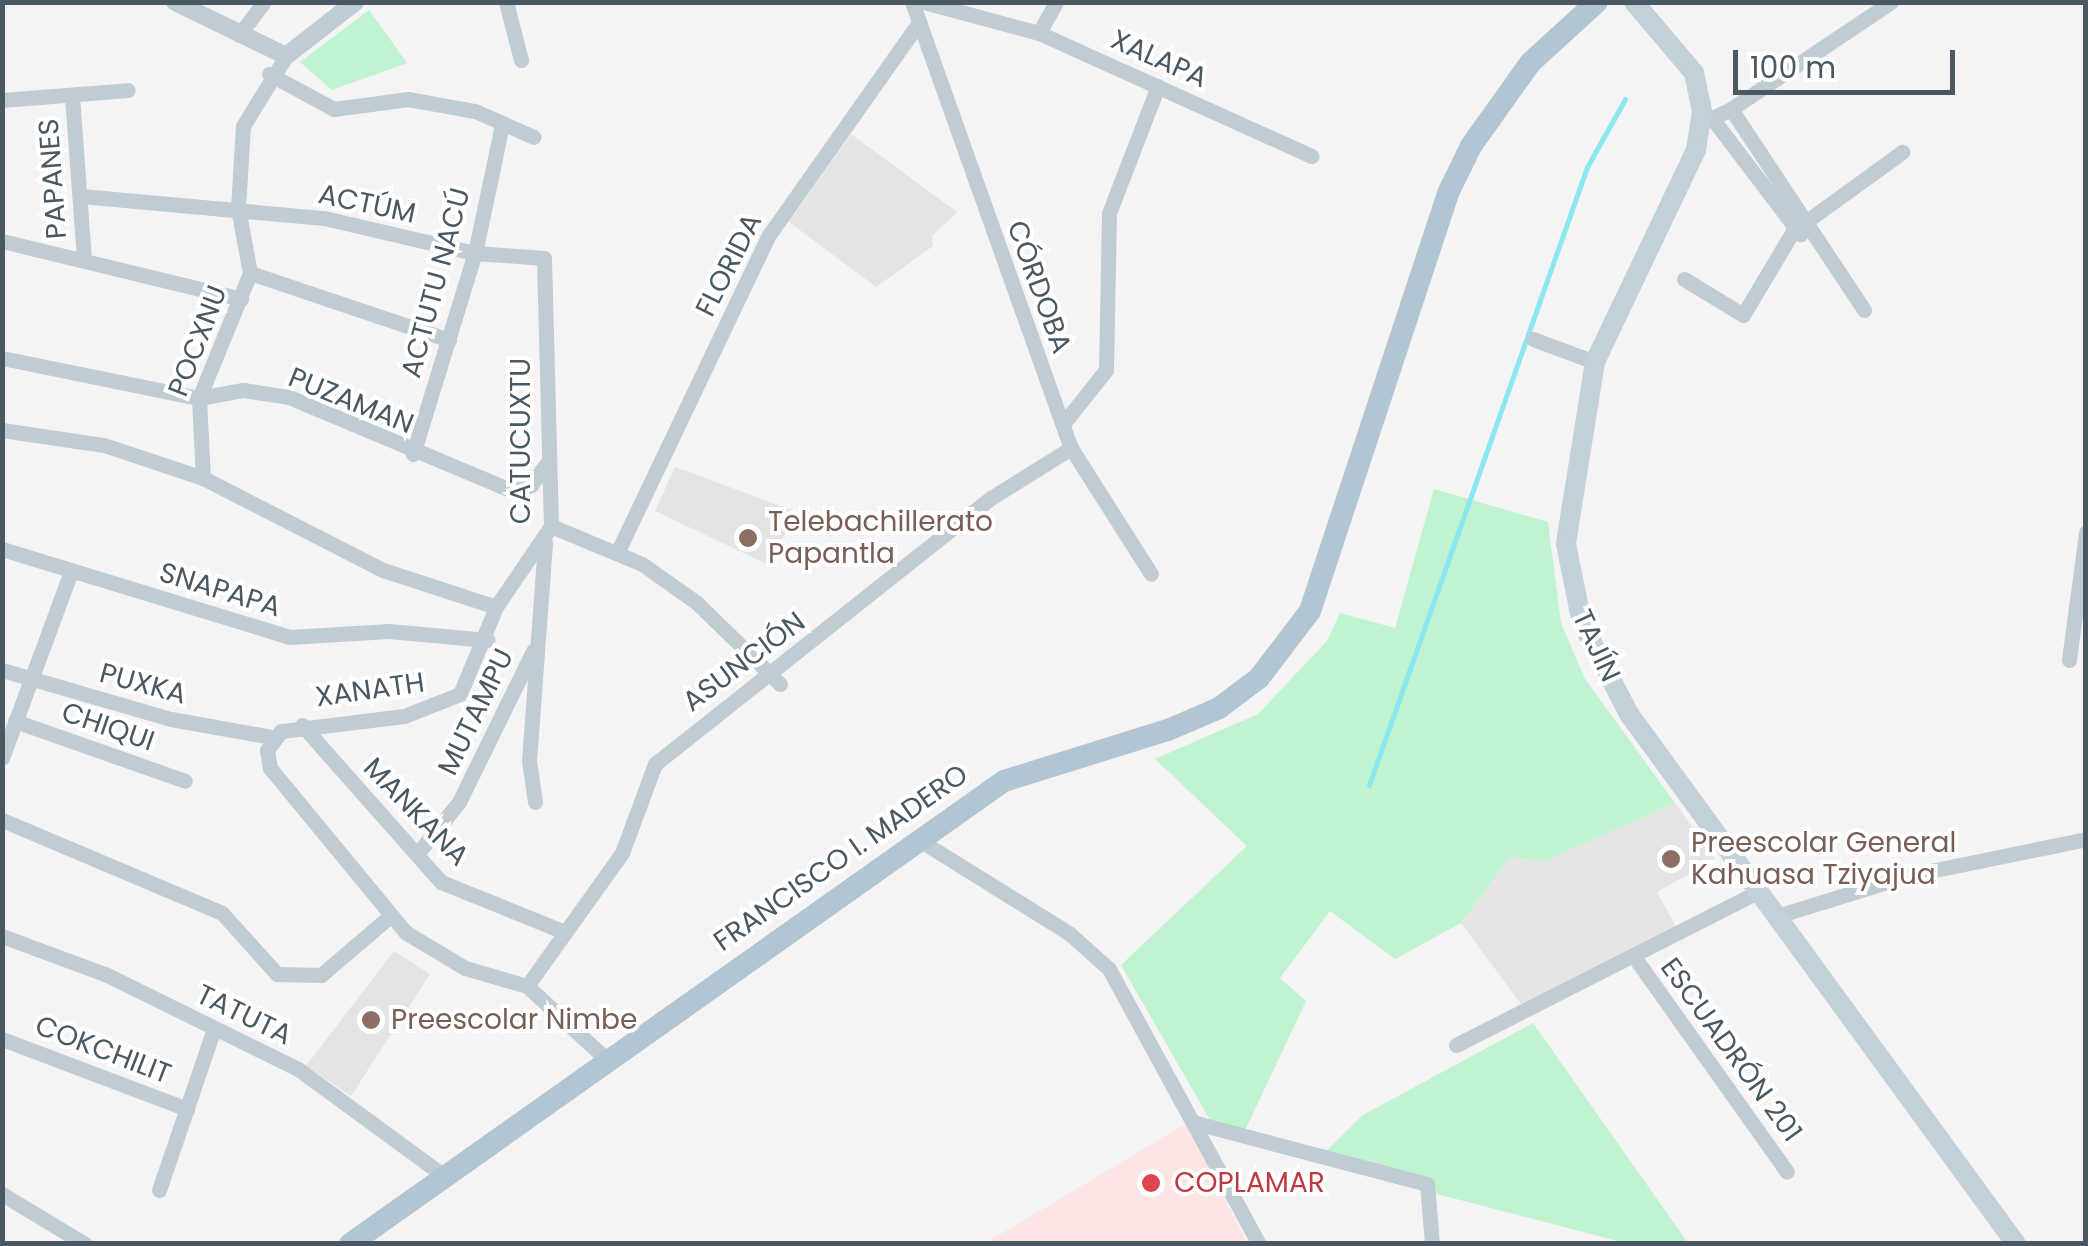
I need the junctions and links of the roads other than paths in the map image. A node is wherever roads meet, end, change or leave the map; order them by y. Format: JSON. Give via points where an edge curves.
{"nodes":[{"id":1,"x":175,"y":2,"type":"edge"},
{"id":2,"x":264,"y":2,"type":"edge"},
{"id":3,"x":355,"y":2,"type":"edge"},
{"id":4,"x":506,"y":2,"type":"edge"},
{"id":5,"x":912,"y":2,"type":"edge"},
{"id":6,"x":924,"y":2,"type":"edge"},
{"id":7,"x":1056,"y":2,"type":"edge"},
{"id":8,"x":1597,"y":2,"type":"edge"},
{"id":9,"x":1634,"y":2,"type":"edge"},
{"id":10,"x":1891,"y":2,"type":"edge"},
{"id":11,"x":919,"y":22,"type":"junction"},
{"id":12,"x":1039,"y":33,"type":"junction"},
{"id":13,"x":239,"y":35,"type":"junction"},
{"id":14,"x":286,"y":56,"type":"junction"},
{"id":15,"x":521,"y":60,"type":"dead end"},
{"id":16,"x":268,"y":74,"type":"junction"},
{"id":17,"x":1158,"y":86,"type":"junction"},
{"id":18,"x":128,"y":90,"type":"dead end"},
{"id":19,"x":72,"y":96,"type":"junction"},
{"id":20,"x":2,"y":100,"type":"edge"},
{"id":21,"x":1731,"y":109,"type":"junction"},
{"id":22,"x":1707,"y":115,"type":"junction"},
{"id":23,"x":502,"y":125,"type":"junction"},
{"id":24,"x":534,"y":138,"type":"dead end"},
{"id":25,"x":1902,"y":152,"type":"dead end"},
{"id":26,"x":1312,"y":156,"type":"dead end"},
{"id":27,"x":1771,"y":166,"type":"junction"},
{"id":28,"x":1754,"y":176,"type":"junction"},
{"id":29,"x":81,"y":196,"type":"junction"},
{"id":30,"x":238,"y":208,"type":"junction"},
{"id":31,"x":1806,"y":218,"type":"junction"},
{"id":32,"x":1793,"y":230,"type":"junction"},
{"id":33,"x":2,"y":241,"type":"edge"},
{"id":34,"x":1816,"y":242,"type":"junction"},
{"id":35,"x":475,"y":253,"type":"junction"},
{"id":36,"x":84,"y":258,"type":"junction"},
{"id":37,"x":544,"y":258,"type":"joint"},
{"id":38,"x":250,"y":274,"type":"junction"},
{"id":39,"x":1684,"y":280,"type":"dead end"},
{"id":40,"x":241,"y":300,"type":"junction"},
{"id":41,"x":1864,"y":310,"type":"dead end"},
{"id":42,"x":1533,"y":339,"type":"dead end"},
{"id":43,"x":449,"y":340,"type":"junction"},
{"id":44,"x":2,"y":358,"type":"edge"},
{"id":45,"x":1595,"y":362,"type":"junction"},
{"id":46,"x":199,"y":398,"type":"junction"},
{"id":47,"x":1062,"y":424,"type":"junction"},
{"id":48,"x":2,"y":430,"type":"edge"},
{"id":49,"x":1071,"y":448,"type":"junction"},
{"id":50,"x":414,"y":454,"type":"junction"},
{"id":51,"x":547,"y":463,"type":"junction"},
{"id":52,"x":203,"y":478,"type":"junction"},
{"id":53,"x":550,"y":526,"type":"junction"},
{"id":54,"x":2086,"y":532,"type":"edge"},
{"id":55,"x":545,"y":542,"type":"junction"},
{"id":56,"x":2,"y":549,"type":"edge"},
{"id":57,"x":618,"y":550,"type":"junction"},
{"id":58,"x":71,"y":570,"type":"junction"},
{"id":59,"x":1151,"y":574,"type":"dead end"},
{"id":60,"x":496,"y":607,"type":"junction"},
{"id":61,"x":538,"y":636,"type":"junction"},
{"id":62,"x":488,"y":640,"type":"junction"},
{"id":63,"x":2069,"y":660,"type":"dead end"},
{"id":64,"x":2,"y":670,"type":"edge"},
{"id":65,"x":29,"y":678,"type":"junction"},
{"id":66,"x":774,"y":680,"type":"junction"},
{"id":67,"x":15,"y":721,"type":"junction"},
{"id":68,"x":302,"y":725,"type":"junction"},
{"id":69,"x":272,"y":736,"type":"junction"},
{"id":70,"x":2,"y":758,"type":"edge"},
{"id":71,"x":185,"y":781,"type":"dead end"},
{"id":72,"x":535,"y":802,"type":"dead end"},
{"id":73,"x":2,"y":820,"type":"edge"},
{"id":74,"x":916,"y":838,"type":"junction"},
{"id":75,"x":2086,"y":839,"type":"edge"},
{"id":76,"x":417,"y":854,"type":"junction"},
{"id":77,"x":1759,"y":891,"type":"junction"},
{"id":78,"x":1777,"y":916,"type":"junction"},
{"id":79,"x":389,"y":917,"type":"junction"},
{"id":80,"x":565,"y":932,"type":"junction"},
{"id":81,"x":2,"y":936,"type":"edge"},
{"id":82,"x":1634,"y":958,"type":"junction"},
{"id":83,"x":528,"y":986,"type":"junction"},
{"id":84,"x":214,"y":1028,"type":"junction"},
{"id":85,"x":2,"y":1039,"type":"edge"},
{"id":86,"x":1456,"y":1045,"type":"dead end"},
{"id":87,"x":606,"y":1059,"type":"junction"},
{"id":88,"x":186,"y":1108,"type":"junction"},
{"id":89,"x":1196,"y":1123,"type":"junction"},
{"id":90,"x":1787,"y":1172,"type":"dead end"},
{"id":91,"x":443,"y":1175,"type":"junction"},
{"id":92,"x":159,"y":1190,"type":"dead end"},
{"id":93,"x":2,"y":1194,"type":"edge"},
{"id":94,"x":85,"y":1244,"type":"edge"},
{"id":95,"x":350,"y":1244,"type":"edge"},
{"id":96,"x":1260,"y":1244,"type":"edge"},
{"id":97,"x":1432,"y":1244,"type":"edge"},
{"id":98,"x":2016,"y":1244,"type":"edge"}],
"edges":[{"from":1,"to":13,"type":"street"},
{"from":2,"to":13,"type":"street"},
{"from":3,"to":14,"type":"street"},
{"from":4,"to":15,"type":"street"},
{"from":5,"to":11,"type":"street","name":"CÓRDOBA"},
{"from":6,"to":12,"type":"street","name":"XALAPA"},
{"from":7,"to":12,"type":"street"},
{"from":8,"to":74,"type":"main road","name":"FRANCISCO I. MADERO","via":[[1530,62],[1464,161],[1316,595],[1259,678],[1220,708],[1168,730],[1004,781]]},
{"from":9,"to":22,"type":"main road","via":[[1694,73]]},
{"from":10,"to":21,"type":"street"},
{"from":11,"to":47,"type":"street","name":"CÓRDOBA"},
{"from":11,"to":57,"type":"street","name":"FLORIDA","via":[[768,234]]},
{"from":12,"to":17,"type":"street","name":"XALAPA"},
{"from":13,"to":14,"type":"street"},
{"from":14,"to":16,"type":"street","name":"POCXNU"},
{"from":16,"to":23,"type":"street","via":[[334,109],[408,99]]},
{"from":16,"to":30,"type":"street","name":"POCXNU","via":[[243,126]]},
{"from":17,"to":26,"type":"street","name":"XALAPA"},
{"from":17,"to":47,"type":"street","via":[[1109,213],[1106,370]]},
{"from":18,"to":19,"type":"street"},
{"from":19,"to":20,"type":"street"},
{"from":19,"to":29,"type":"street","name":"PAPANES"},
{"from":21,"to":22,"type":"street"},
{"from":21,"to":27,"type":"street"},
{"from":22,"to":28,"type":"street"},
{"from":22,"to":45,"type":"main road","name":"TAJÍN"},
{"from":23,"to":24,"type":"street"},
{"from":23,"to":35,"type":"street","name":"ACTUTU NACÚ"},
{"from":25,"to":31,"type":"street"},
{"from":27,"to":28,"type":"street"},
{"from":27,"to":31,"type":"street"},
{"from":28,"to":32,"type":"street"},
{"from":29,"to":30,"type":"street","name":"ACTÚM"},
{"from":29,"to":36,"type":"street","name":"PAPANES"},
{"from":30,"to":35,"type":"street","name":"ACTÚM","via":[[324,218]]},
{"from":30,"to":38,"type":"street","name":"POCXNU"},
{"from":31,"to":32,"type":"street"},
{"from":31,"to":34,"type":"street"},
{"from":32,"to":34,"type":"street"},
{"from":32,"to":39,"type":"street","via":[[1743,315]]},
{"from":33,"to":36,"type":"street"},
{"from":34,"to":41,"type":"street"},
{"from":35,"to":37,"type":"street","name":"ACTÚM"},
{"from":35,"to":43,"type":"street","name":"ACTUTU NACÚ"},
{"from":36,"to":40,"type":"street"},
{"from":37,"to":51,"type":"street","name":"CATUCUXTU"},
{"from":38,"to":40,"type":"street","name":"POCXNU"},
{"from":38,"to":43,"type":"street"},
{"from":40,"to":46,"type":"street","name":"POCXNU"},
{"from":42,"to":45,"type":"street"},
{"from":43,"to":50,"type":"street","name":"ACTUTU NACÚ"},
{"from":44,"to":46,"type":"street","name":"PUZAMAN"},
{"from":45,"to":77,"type":"main road","name":"TAJÍN","via":[[1566,544],[1582,623],[1629,714]]},
{"from":46,"to":50,"type":"street","name":"PUZAMAN","via":[[243,390],[288,397]]},
{"from":46,"to":52,"type":"street","name":"POCXNU"},
{"from":47,"to":49,"type":"street","name":"CÓRDOBA"},
{"from":48,"to":52,"type":"street","via":[[104,445]]},
{"from":49,"to":59,"type":"street","name":"CÓRDOBA"},
{"from":49,"to":66,"type":"street","name":"ASUNCIÓN","via":[[991,498]]},
{"from":50,"to":51,"type":"street","name":"PUZAMAN","via":[[513,491],[531,485]]},
{"from":51,"to":53,"type":"street","name":"CATUCUXTU"},
{"from":52,"to":60,"type":"street","via":[[383,570]]},
{"from":53,"to":55,"type":"street","name":"CATUCUXTU"},
{"from":53,"to":57,"type":"street"},
{"from":54,"to":63,"type":"street"},
{"from":55,"to":60,"type":"street","name":"CATUCUXTU"},
{"from":55,"to":61,"type":"street","name":"MUTAMPU"},
{"from":56,"to":58,"type":"street","name":"SNAPAPA"},
{"from":57,"to":66,"type":"street","via":[[697,604]]},
{"from":58,"to":62,"type":"street","name":"SNAPAPA","via":[[289,637],[390,631]]},
{"from":58,"to":65,"type":"street"},
{"from":60,"to":62,"type":"street","name":"XANATH"},
{"from":61,"to":72,"type":"street","name":"MUTAMPU","via":[[529,761]]},
{"from":61,"to":76,"type":"street","name":"MUTAMPU","via":[[494,740]]},
{"from":62,"to":68,"type":"street","name":"XANATH","via":[[460,694],[442,706]]},
{"from":64,"to":65,"type":"street","name":"PUXKA"},
{"from":65,"to":67,"type":"street"},
{"from":65,"to":69,"type":"street","name":"PUXKA","via":[[171,719]]},
{"from":66,"to":80,"type":"street","name":"ASUNCIÓN","via":[[654,764],[622,853]]},
{"from":67,"to":70,"type":"street"},
{"from":67,"to":71,"type":"street","name":"CHIQUI"},
{"from":68,"to":69,"type":"street","name":"XANATH"},
{"from":68,"to":76,"type":"street","name":"MANKANA"},
{"from":69,"to":79,"type":"street","via":[[270,768]]},
{"from":73,"to":79,"type":"street","via":[[222,912],[278,974],[320,975]]},
{"from":74,"to":87,"type":"main road","name":"FRANCISCO I. MADERO"},
{"from":74,"to":89,"type":"street","via":[[1070,934],[1109,969]]},
{"from":75,"to":78,"type":"street","via":[[1906,876]]},
{"from":76,"to":80,"type":"street","name":"MANKANA","via":[[441,882]]},
{"from":77,"to":78,"type":"main road","name":"TAJÍN"},
{"from":77,"to":82,"type":"street","name":"ESCUADRÓN 201"},
{"from":78,"to":98,"type":"main road","name":"TAJÍN"},
{"from":79,"to":83,"type":"street","via":[[466,968]]},
{"from":80,"to":83,"type":"street","name":"ASUNCIÓN"},
{"from":81,"to":84,"type":"street","name":"TATUTA"},
{"from":82,"to":86,"type":"street","name":"ESCUADRÓN 201"},
{"from":82,"to":90,"type":"street","name":"ESCUADRÓN 201"},
{"from":83,"to":87,"type":"street"},
{"from":84,"to":88,"type":"street"},
{"from":84,"to":91,"type":"street","name":"TATUTA","via":[[348,1100]]},
{"from":85,"to":88,"type":"street","name":"COKCHILIT"},
{"from":87,"to":91,"type":"main road","name":"FRANCISCO I. MADERO"},
{"from":88,"to":92,"type":"street"},
{"from":89,"to":96,"type":"street"},
{"from":89,"to":97,"type":"street","via":[[1427,1184]]},
{"from":91,"to":95,"type":"main road","name":"FRANCISCO I. MADERO"},
{"from":93,"to":94,"type":"street"}]}
